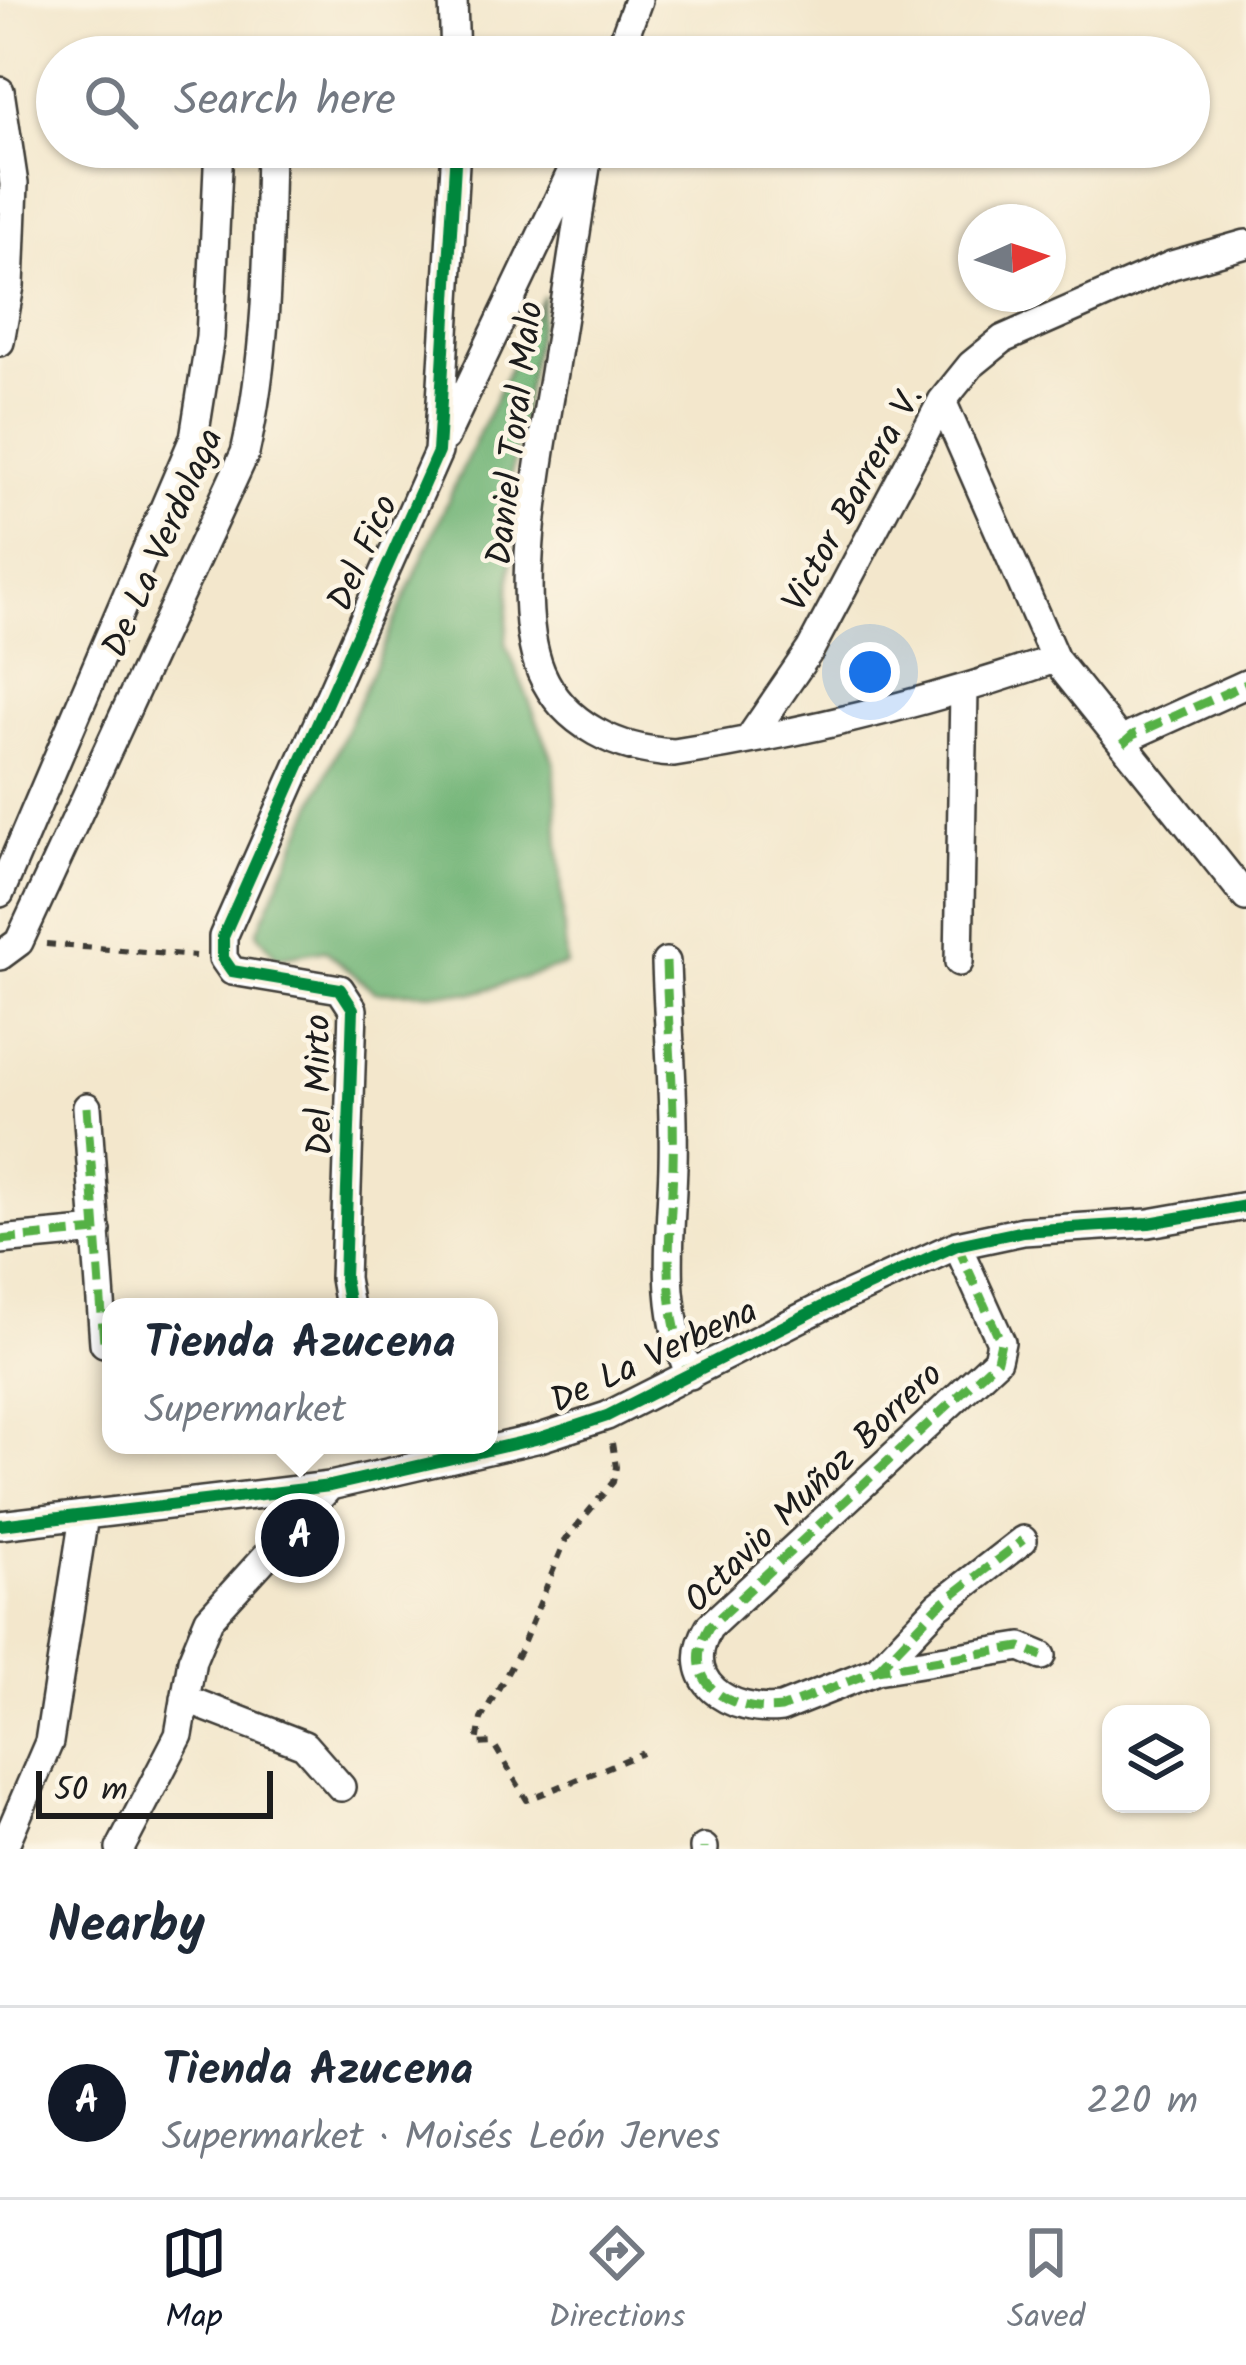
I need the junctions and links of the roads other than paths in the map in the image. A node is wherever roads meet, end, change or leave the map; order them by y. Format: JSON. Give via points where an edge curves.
{"nodes":[{"id":1,"x":453,"y":0,"type":"edge"},
{"id":2,"x":638,"y":0,"type":"edge"},
{"id":3,"x":454,"y":36,"type":"edge"},
{"id":4,"x":625,"y":36,"type":"edge"},
{"id":5,"x":0,"y":91,"type":"edge"},
{"id":6,"x":217,"y":168,"type":"edge"},
{"id":7,"x":269,"y":168,"type":"edge"},
{"id":8,"x":455,"y":168,"type":"edge"},
{"id":9,"x":576,"y":168,"type":"edge"},
{"id":10,"x":583,"y":168,"type":"edge"},
{"id":11,"x":1246,"y":244,"type":"edge"},
{"id":12,"x":0,"y":342,"type":"edge"},
{"id":13,"x":942,"y":401,"type":"junction"},
{"id":14,"x":438,"y":452,"type":"junction"},
{"id":15,"x":1055,"y":659,"type":"junction"},
{"id":16,"x":1246,"y":684,"type":"edge"},
{"id":17,"x":964,"y":691,"type":"junction"},
{"id":18,"x":748,"y":739,"type":"junction"},
{"id":19,"x":1123,"y":744,"type":"junction"},
{"id":20,"x":0,"y":892,"type":"edge"},
{"id":21,"x":1246,"y":897,"type":"edge"},
{"id":22,"x":9,"y":949,"type":"edge"},
{"id":23,"x":223,"y":958,"type":"joint"},
{"id":24,"x":665,"y":962,"type":"dead end"},
{"id":25,"x":959,"y":962,"type":"dead end"},
{"id":26,"x":87,"y":1108,"type":"dead end"},
{"id":27,"x":1246,"y":1206,"type":"edge"},
{"id":28,"x":97,"y":1232,"type":"junction"},
{"id":29,"x":0,"y":1240,"type":"edge"},
{"id":30,"x":957,"y":1245,"type":"junction"},
{"id":31,"x":347,"y":1298,"type":"edge"},
{"id":32,"x":102,"y":1311,"type":"edge"},
{"id":33,"x":690,"y":1375,"type":"junction"},
{"id":34,"x":498,"y":1443,"type":"edge"},
{"id":35,"x":453,"y":1454,"type":"edge"},
{"id":36,"x":330,"y":1486,"type":"junction"},
{"id":37,"x":83,"y":1516,"type":"junction"},
{"id":38,"x":0,"y":1525,"type":"edge"},
{"id":39,"x":1023,"y":1540,"type":"dead end"},
{"id":40,"x":1042,"y":1656,"type":"dead end"},
{"id":41,"x":878,"y":1670,"type":"junction"},
{"id":42,"x":185,"y":1699,"type":"junction"},
{"id":43,"x":341,"y":1787,"type":"dead end"},
{"id":44,"x":3,"y":1849,"type":"edge"},
{"id":45,"x":120,"y":1849,"type":"edge"}],
"edges":[{"from":1,"to":3,"type":"street"},
{"from":2,"to":4,"type":"street"},
{"from":5,"to":12,"type":"street","via":[[14,184]]},
{"from":6,"to":20,"type":"street","name":"De La Verdolaga","via":[[210,338],[194,438]]},
{"from":7,"to":22,"type":"street","name":"De La Verdolaga","via":[[262,344],[244,453]]},
{"from":8,"to":14,"type":"street","name":"Del Fico"},
{"from":9,"to":14,"type":"street"},
{"from":10,"to":18,"type":"street","name":"Daniel Toral Malo","via":[[532,508],[530,636],[560,703],[609,740],[674,753]]},
{"from":11,"to":13,"type":"street","name":"Victor Barrera V.","via":[[1172,265],[1004,339]]},
{"from":13,"to":15,"type":"street"},
{"from":13,"to":18,"type":"street","name":"Victor Barrera V.","via":[[810,650]]},
{"from":14,"to":23,"type":"street","name":"Del Fico","via":[[223,938]]},
{"from":15,"to":17,"type":"street","name":"Daniel Toral Malo"},
{"from":15,"to":19,"type":"street"},
{"from":16,"to":19,"type":"street"},
{"from":17,"to":18,"type":"street","name":"Daniel Toral Malo"},
{"from":17,"to":25,"type":"street"},
{"from":19,"to":21,"type":"street"},
{"from":23,"to":31,"type":"street","name":"Del Mirto","via":[[232,971],[340,989],[353,1010]]},
{"from":24,"to":33,"type":"street","via":[[673,1166],[666,1272]]},
{"from":26,"to":28,"type":"street"},
{"from":27,"to":30,"type":"street","name":"De La Verbena"},
{"from":28,"to":29,"type":"street"},
{"from":28,"to":32,"type":"street"},
{"from":30,"to":33,"type":"street","name":"De La Verbena"},
{"from":30,"to":41,"type":"street","name":"Octavio Muñoz Borrero","via":[[1001,1342],[997,1360],[699,1646],[709,1686],[753,1709],[782,1708]]},
{"from":33,"to":34,"type":"street","name":"De La Verbena","via":[[607,1416]]},
{"from":35,"to":36,"type":"street","name":"De La Verbena"},
{"from":36,"to":37,"type":"street","name":"De La Verbena"},
{"from":36,"to":42,"type":"street","via":[[209,1619]]},
{"from":37,"to":38,"type":"street","name":"De La Verbena"},
{"from":37,"to":44,"type":"street","via":[[49,1742]]},
{"from":39,"to":41,"type":"street","name":"Octavio Muñoz Borrero","via":[[938,1606]]},
{"from":40,"to":41,"type":"street","name":"Octavio Muñoz Borrero","via":[[1022,1647]]},
{"from":42,"to":43,"type":"street","via":[[304,1745]]},
{"from":42,"to":45,"type":"street","via":[[171,1754]]}]}
